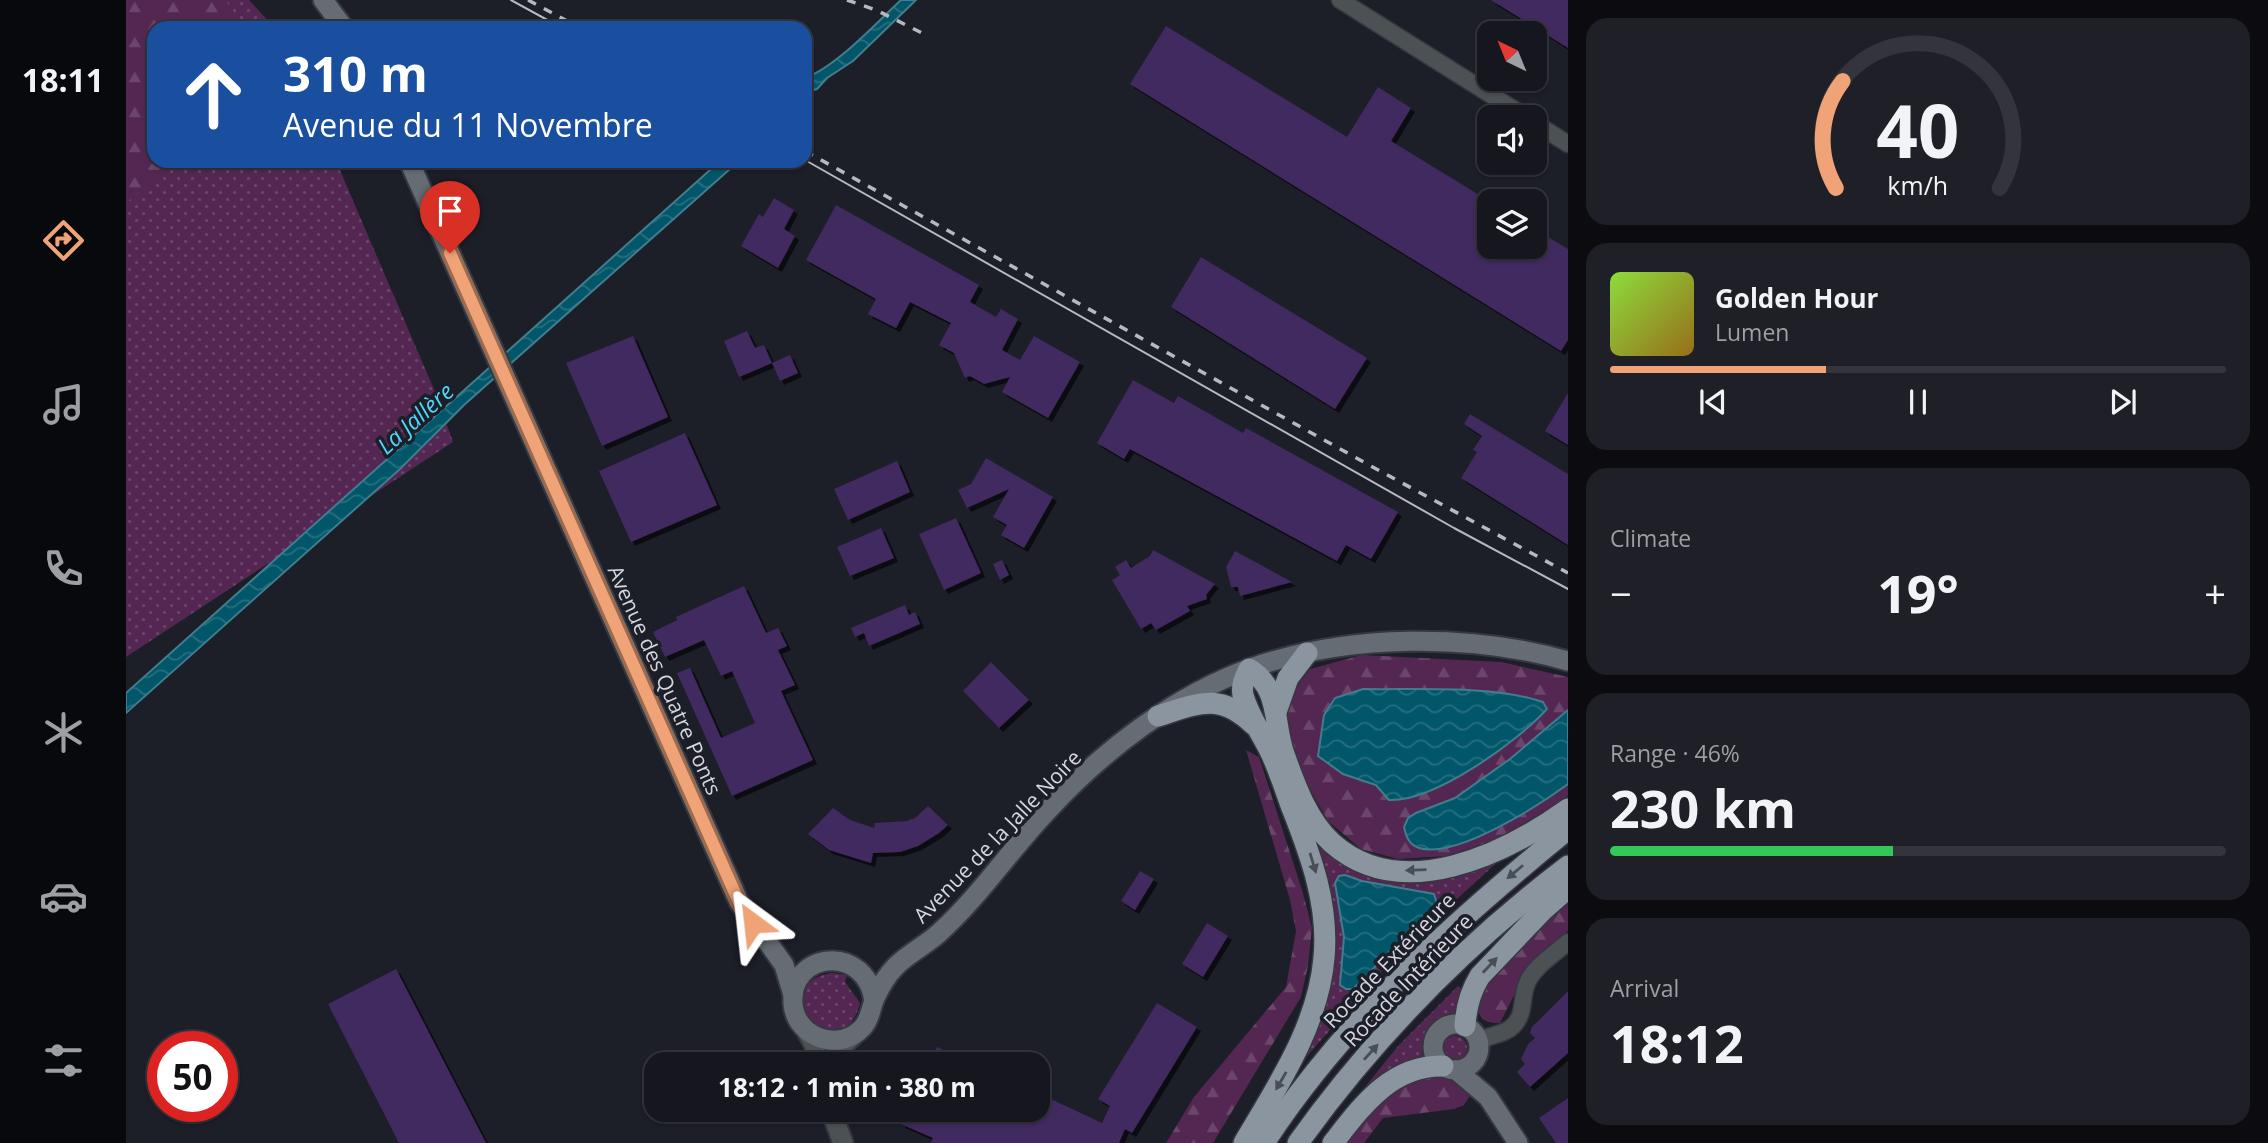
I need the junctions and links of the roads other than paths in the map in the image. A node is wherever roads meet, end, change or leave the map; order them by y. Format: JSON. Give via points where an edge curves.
{"nodes":[{"id":1,"x":323,"y":0,"type":"edge"},
{"id":2,"x":1340,"y":0,"type":"edge"},
{"id":3,"x":339,"y":21,"type":"edge"},
{"id":4,"x":1507,"y":105,"type":"edge"},
{"id":5,"x":1547,"y":131,"type":"edge"},
{"id":6,"x":1568,"y":144,"type":"edge"},
{"id":7,"x":412,"y":168,"type":"edge"},
{"id":8,"x":1307,"y":653,"type":"junction"},
{"id":9,"x":1568,"y":661,"type":"edge"},
{"id":10,"x":1249,"y":669,"type":"junction"},
{"id":11,"x":1276,"y":712,"type":"junction"},
{"id":12,"x":1158,"y":716,"type":"junction"},
{"id":13,"x":1260,"y":732,"type":"junction"},
{"id":14,"x":1568,"y":809,"type":"edge"},
{"id":15,"x":1568,"y":829,"type":"edge"},
{"id":16,"x":1568,"y":866,"type":"edge"},
{"id":17,"x":1568,"y":888,"type":"edge"},
{"id":18,"x":763,"y":934,"type":"junction"},
{"id":19,"x":1568,"y":942,"type":"edge"},
{"id":20,"x":831,"y":960,"type":"junction"},
{"id":21,"x":851,"y":964,"type":"junction"},
{"id":22,"x":897,"y":966,"type":"junction"},
{"id":23,"x":793,"y":995,"type":"junction"},
{"id":24,"x":874,"y":1000,"type":"junction"},
{"id":25,"x":806,"y":1030,"type":"junction"},
{"id":26,"x":853,"y":1035,"type":"junction"},
{"id":27,"x":1473,"y":1042,"type":"junction"},
{"id":28,"x":816,"y":1052,"type":"edge"},
{"id":29,"x":836,"y":1052,"type":"edge"},
{"id":30,"x":1449,"y":1068,"type":"junction"},
{"id":31,"x":1488,"y":1097,"type":"junction"},
{"id":32,"x":835,"y":1122,"type":"edge"},
{"id":33,"x":843,"y":1143,"type":"edge"},
{"id":34,"x":1244,"y":1143,"type":"edge"},
{"id":35,"x":1264,"y":1143,"type":"edge"},
{"id":36,"x":1298,"y":1143,"type":"edge"},
{"id":37,"x":1333,"y":1143,"type":"edge"},
{"id":38,"x":1518,"y":1143,"type":"edge"}],
"edges":[{"from":1,"to":3,"type":"main road"},
{"from":2,"to":4,"type":"street"},
{"from":5,"to":6,"type":"street"},
{"from":7,"to":18,"type":"main road","name":"Avenue des Quatre Ponts","via":[[739,902]]},
{"from":8,"to":9,"type":"main road","name":"Avenue de la Jalle Noire","via":[[1408,642],[1447,643]]},
{"from":8,"to":10,"type":"main road","name":"Avenue de la Jalle Noire"},
{"from":8,"to":11,"type":"highway","via":[[1288,678]]},
{"from":10,"to":11,"type":"highway","via":[[1267,684]]},
{"from":10,"to":12,"type":"main road","name":"Avenue de la Jalle Noire"},
{"from":10,"to":13,"type":"highway","via":[[1243,694]]},
{"from":14,"to":11,"type":"highway","one_way":true,"via":[[1503,849],[1458,865],[1424,871],[1375,867],[1352,858],[1315,823],[1283,751]]},
{"from":12,"to":13,"type":"highway","via":[[1217,702],[1231,707]]},
{"from":12,"to":22,"type":"main road","name":"Avenue de la Jalle Noire","via":[[1068,790],[939,933]]},
{"from":13,"to":34,"type":"highway","one_way":true,"via":[[1319,884],[1325,956],[1306,1032]]},
{"from":15,"to":35,"type":"highway","name":"Rocade Extérieure","one_way":true,"via":[[1461,918],[1400,978],[1331,1055]]},
{"from":36,"to":16,"type":"highway","name":"Rocade Intérieure","one_way":true,"via":[[1356,1069],[1462,956]]},
{"from":27,"to":17,"type":"highway","one_way":true,"via":[[1467,1005],[1480,976]]},
{"from":18,"to":20,"type":"main road","via":[[800,959]]},
{"from":18,"to":23,"type":"main road","name":"Avenue des Quatre Ponts","via":[[784,965]]},
{"from":19,"to":27,"type":"street","via":[[1526,984],[1521,1016],[1514,1025]]},
{"from":20,"to":21,"type":"main road"},
{"from":20,"to":23,"type":"main road","via":[[806,970]]},
{"from":21,"to":22,"type":"main road"},
{"from":21,"to":24,"type":"main road","via":[[868,979]]},
{"from":22,"to":24,"type":"main road","name":"Avenue de la Jalle Noire"},
{"from":23,"to":25,"type":"main road","via":[[793,1007]]},
{"from":24,"to":26,"type":"main road","via":[[868,1020]]},
{"from":25,"to":26,"type":"main road","via":[[828,1041]]},
{"from":25,"to":28,"type":"street"},
{"from":26,"to":29,"type":"street"},
{"from":27,"to":30,"type":"main road","via":[[1468,1066]]},
{"from":27,"to":30,"type":"main road","via":[[1450,1024],[1438,1032],[1433,1046],[1437,1060]]},
{"from":27,"to":31,"type":"main road"},
{"from":30,"to":31,"type":"main road"},
{"from":30,"to":37,"type":"highway","via":[[1429,1066],[1390,1081],[1360,1108]]},
{"from":31,"to":38,"type":"main road"},
{"from":32,"to":33,"type":"street"}]}
